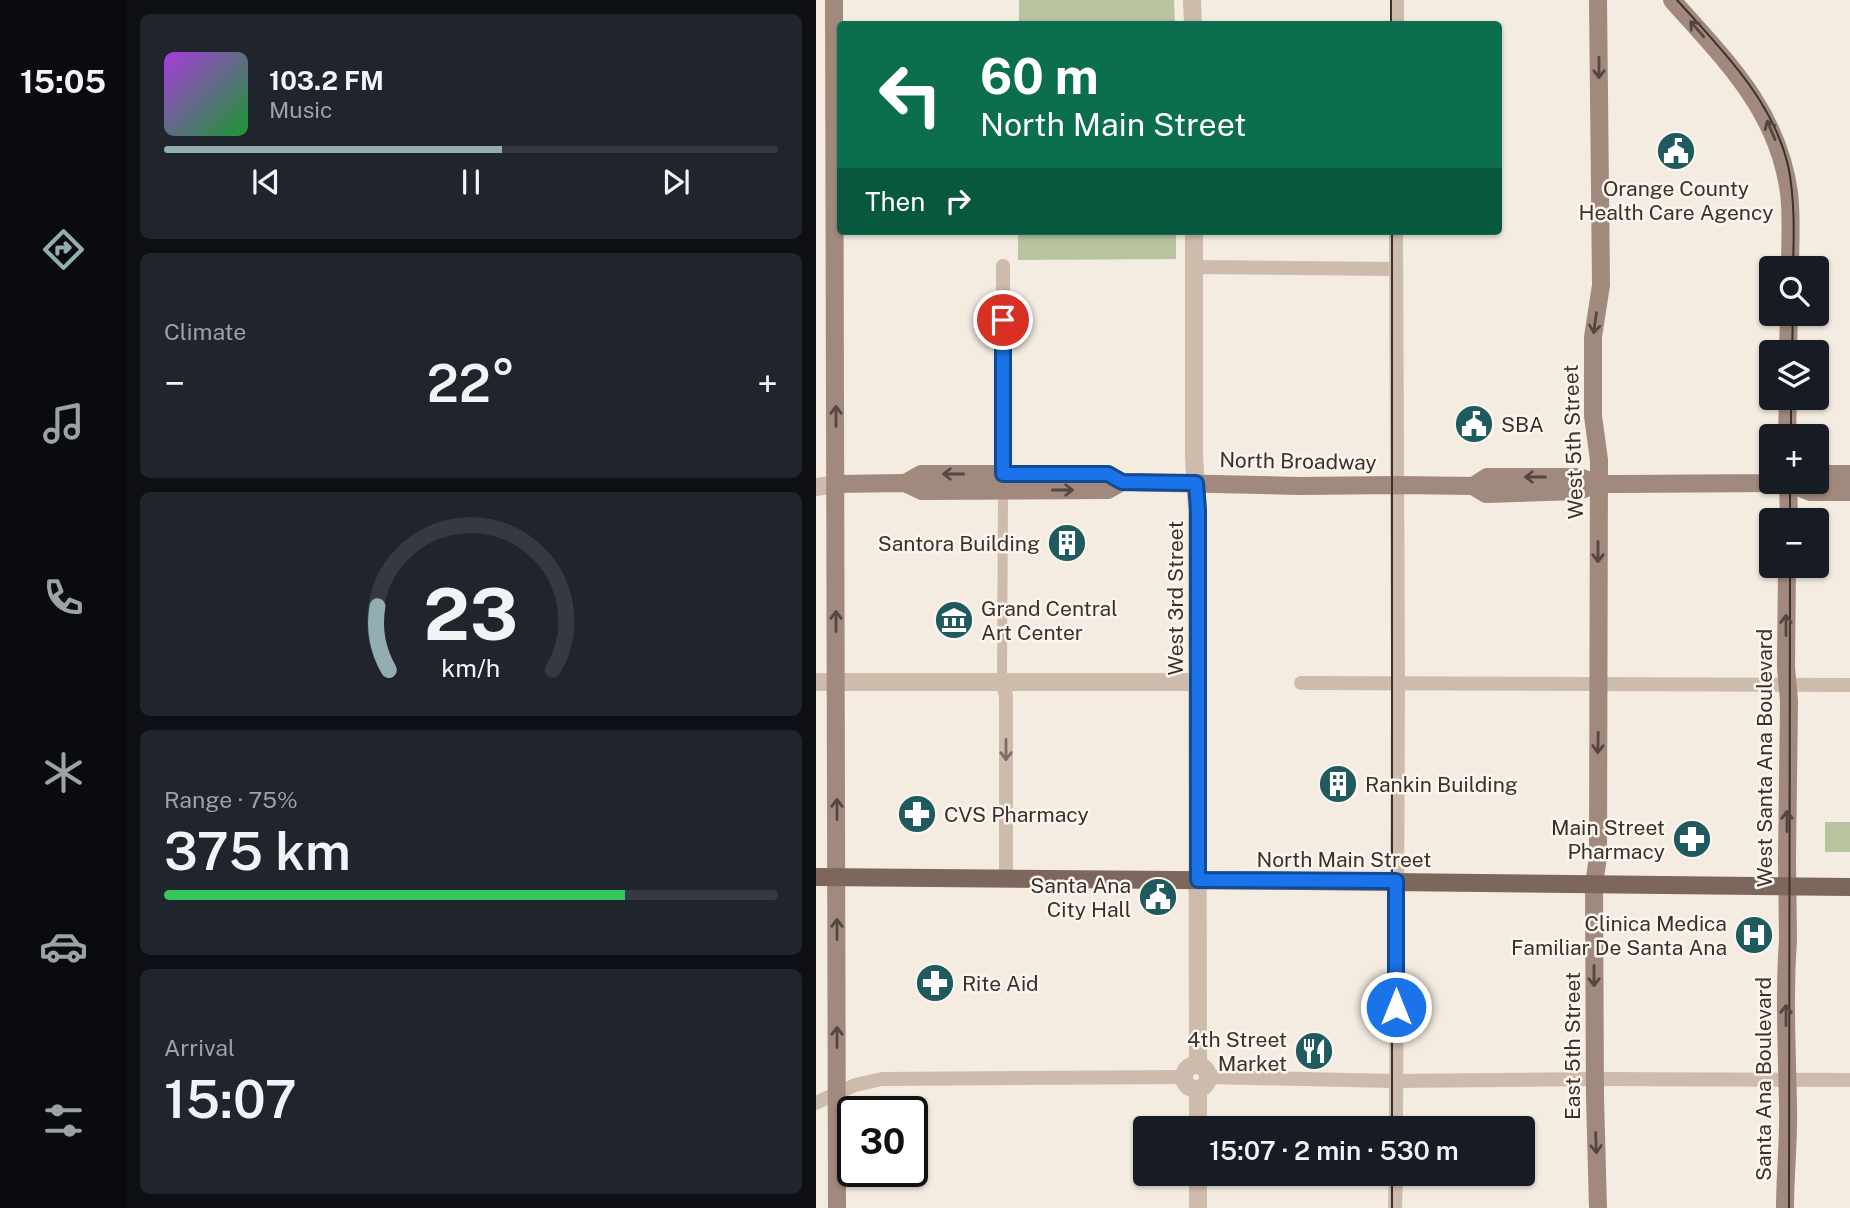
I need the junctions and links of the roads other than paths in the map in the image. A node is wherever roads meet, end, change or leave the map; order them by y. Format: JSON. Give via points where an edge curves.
{"nodes":[{"id":1,"x":834,"y":0,"type":"edge"},
{"id":2,"x":1192,"y":0,"type":"edge"},
{"id":3,"x":1397,"y":0,"type":"edge"},
{"id":4,"x":1598,"y":0,"type":"edge"},
{"id":5,"x":1672,"y":0,"type":"edge"},
{"id":6,"x":1193,"y":21,"type":"edge"},
{"id":7,"x":1397,"y":21,"type":"edge"},
{"id":8,"x":1194,"y":235,"type":"edge"},
{"id":9,"x":1396,"y":235,"type":"edge"},
{"id":10,"x":1790,"y":256,"type":"edge"},
{"id":11,"x":1003,"y":266,"type":"dead end"},
{"id":12,"x":1194,"y":267,"type":"junction"},
{"id":13,"x":1395,"y":268,"type":"junction"},
{"id":14,"x":1829,"y":474,"type":"edge"},
{"id":15,"x":1850,"y":474,"type":"edge"},
{"id":16,"x":1003,"y":482,"type":"junction"},
{"id":17,"x":1759,"y":482,"type":"edge"},
{"id":18,"x":1196,"y":483,"type":"junction"},
{"id":19,"x":836,"y":484,"type":"junction"},
{"id":20,"x":1599,"y":484,"type":"junction"},
{"id":21,"x":1397,"y":485,"type":"junction"},
{"id":22,"x":816,"y":486,"type":"edge"},
{"id":23,"x":1829,"y":492,"type":"edge"},
{"id":24,"x":1850,"y":492,"type":"edge"},
{"id":25,"x":1787,"y":578,"type":"edge"},
{"id":26,"x":816,"y":682,"type":"edge"},
{"id":27,"x":836,"y":682,"type":"junction"},
{"id":28,"x":1002,"y":682,"type":"junction"},
{"id":29,"x":1198,"y":682,"type":"junction"},
{"id":30,"x":1301,"y":683,"type":"dead end"},
{"id":31,"x":1398,"y":684,"type":"junction"},
{"id":32,"x":1599,"y":684,"type":"junction"},
{"id":33,"x":1787,"y":684,"type":"junction"},
{"id":34,"x":1850,"y":684,"type":"edge"},
{"id":35,"x":816,"y":877,"type":"edge"},
{"id":36,"x":837,"y":877,"type":"junction"},
{"id":37,"x":1006,"y":879,"type":"junction"},
{"id":38,"x":1198,"y":880,"type":"junction"},
{"id":39,"x":1396,"y":881,"type":"junction"},
{"id":40,"x":1594,"y":884,"type":"junction"},
{"id":41,"x":1787,"y":887,"type":"junction"},
{"id":42,"x":1850,"y":887,"type":"edge"},
{"id":43,"x":1787,"y":951,"type":"joint"},
{"id":44,"x":1197,"y":1077,"type":"junction"},
{"id":45,"x":1595,"y":1079,"type":"junction"},
{"id":46,"x":1787,"y":1080,"type":"junction"},
{"id":47,"x":1850,"y":1080,"type":"edge"},
{"id":48,"x":1396,"y":1081,"type":"junction"},
{"id":49,"x":837,"y":1094,"type":"junction"},
{"id":50,"x":816,"y":1103,"type":"edge"},
{"id":51,"x":1198,"y":1116,"type":"edge"},
{"id":52,"x":1396,"y":1116,"type":"edge"},
{"id":53,"x":1198,"y":1186,"type":"edge"},
{"id":54,"x":1396,"y":1186,"type":"edge"},
{"id":55,"x":837,"y":1208,"type":"edge"},
{"id":56,"x":1198,"y":1208,"type":"edge"},
{"id":57,"x":1395,"y":1208,"type":"edge"},
{"id":58,"x":1598,"y":1208,"type":"edge"},
{"id":59,"x":1785,"y":1208,"type":"edge"}],
"edges":[{"from":19,"to":1,"type":"main road","one_way":true},
{"from":2,"to":6,"type":"street"},
{"from":3,"to":7,"type":"street"},
{"from":4,"to":20,"type":"main road","name":"West 5th Street","one_way":true,"via":[[1601,285],[1593,337],[1593,416]]},
{"from":10,"to":5,"type":"main road","one_way":true,"via":[[1790,195],[1768,121],[1750,92]]},
{"from":8,"to":12,"type":"street","name":"West 3rd Street"},
{"from":9,"to":13,"type":"street"},
{"from":11,"to":16,"type":"street"},
{"from":12,"to":13,"type":"street"},
{"from":12,"to":18,"type":"street","name":"West 3rd Street"},
{"from":13,"to":21,"type":"street"},
{"from":14,"to":15,"type":"main road"},
{"from":16,"to":18,"type":"main road","name":"North Broadway","via":[[1108,490],[1122,482]]},
{"from":16,"to":19,"type":"main road","name":"North Broadway","via":[[922,491],[905,483]]},
{"from":16,"to":28,"type":"street"},
{"from":17,"to":20,"type":"main road","name":"North Broadway"},
{"from":18,"to":21,"type":"main road","name":"North Broadway"},
{"from":18,"to":29,"type":"street","name":"West 3rd Street"},
{"from":19,"to":22,"type":"street"},
{"from":27,"to":19,"type":"main road","one_way":true},
{"from":20,"to":21,"type":"main road","name":"North Broadway","via":[[1578,491],[1486,494],[1473,486]]},
{"from":20,"to":32,"type":"main road","name":"West 5th Street","one_way":true},
{"from":21,"to":31,"type":"street"},
{"from":23,"to":24,"type":"main road","name":"North Broadway"},
{"from":33,"to":25,"type":"main road","name":"West Santa Ana Boulevard","one_way":true},
{"from":26,"to":27,"type":"street"},
{"from":27,"to":28,"type":"street"},
{"from":36,"to":27,"type":"main road","one_way":true},
{"from":28,"to":29,"type":"street"},
{"from":28,"to":37,"type":"street","one_way":true,"via":[[1006,696]]},
{"from":29,"to":38,"type":"street","name":"West 3rd Street"},
{"from":30,"to":31,"type":"street"},
{"from":31,"to":32,"type":"street"},
{"from":31,"to":39,"type":"street"},
{"from":32,"to":33,"type":"street"},
{"from":32,"to":40,"type":"main road","name":"West 5th Street","one_way":true},
{"from":33,"to":34,"type":"street"},
{"from":41,"to":33,"type":"main road","name":"West Santa Ana Boulevard","one_way":true},
{"from":35,"to":36,"type":"main road","name":"North Main Street"},
{"from":36,"to":37,"type":"main road","name":"North Main Street"},
{"from":49,"to":36,"type":"main road","one_way":true},
{"from":37,"to":38,"type":"main road","name":"North Main Street"},
{"from":38,"to":39,"type":"main road","name":"North Main Street"},
{"from":38,"to":44,"type":"street","name":"West 3rd Street"},
{"from":39,"to":40,"type":"main road","name":"North Main Street"},
{"from":39,"to":48,"type":"street"},
{"from":40,"to":41,"type":"main road","name":"North Main Street"},
{"from":40,"to":45,"type":"main road","name":"East 5th Street","one_way":true},
{"from":41,"to":42,"type":"main road","name":"North Main Street"},
{"from":41,"to":43,"type":"main road","name":"West Santa Ana Boulevard"},
{"from":46,"to":43,"type":"main road","name":"Santa Ana Boulevard","one_way":true},
{"from":44,"to":48,"type":"street"},
{"from":44,"to":49,"type":"street","via":[[882,1079]]},
{"from":44,"to":51,"type":"street","name":"West 3rd Street"},
{"from":45,"to":46,"type":"street"},
{"from":45,"to":48,"type":"street"},
{"from":45,"to":58,"type":"main road","name":"East 5th Street","one_way":true},
{"from":46,"to":47,"type":"street"},
{"from":46,"to":59,"type":"main road","name":"Santa Ana Boulevard"},
{"from":48,"to":52,"type":"street"},
{"from":49,"to":50,"type":"street"},
{"from":49,"to":55,"type":"main road"},
{"from":53,"to":56,"type":"street"},
{"from":54,"to":57,"type":"street"}]}
